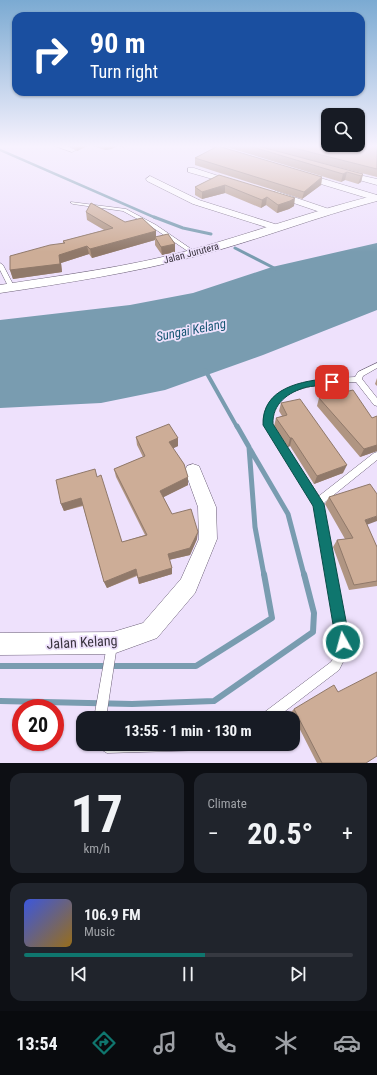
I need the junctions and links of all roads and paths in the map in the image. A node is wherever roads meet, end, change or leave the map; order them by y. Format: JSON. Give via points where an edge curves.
{"nodes":[{"id":1,"x":153,"y":181,"type":"edge"},
{"id":2,"x":230,"y":181,"type":"edge"},
{"id":3,"x":319,"y":181,"type":"edge"},
{"id":4,"x":242,"y":184,"type":"edge"},
{"id":5,"x":270,"y":193,"type":"edge"},
{"id":6,"x":377,"y":198,"type":"edge"},
{"id":7,"x":73,"y":203,"type":"dead end"},
{"id":8,"x":326,"y":211,"type":"junction"},
{"id":9,"x":275,"y":227,"type":"junction"},
{"id":10,"x":194,"y":253,"type":"junction"},
{"id":11,"x":0,"y":265,"type":"edge"},
{"id":12,"x":6,"y":289,"type":"edge"},
{"id":13,"x":377,"y":365,"type":"edge"},
{"id":14,"x":358,"y":380,"type":"junction"},
{"id":15,"x":377,"y":403,"type":"edge"},
{"id":16,"x":377,"y":455,"type":"edge"},
{"id":17,"x":193,"y":471,"type":"dead end"},
{"id":18,"x":319,"y":504,"type":"junction"},
{"id":19,"x":113,"y":643,"type":"junction"},
{"id":20,"x":0,"y":644,"type":"edge"},
{"id":21,"x":101,"y":711,"type":"edge"},
{"id":22,"x":275,"y":711,"type":"edge"}],
"edges":[{"from":1,"to":9,"type":"street","via":[[196,202]]},
{"from":2,"to":4,"type":"street"},
{"from":3,"to":6,"type":"street"},
{"from":5,"to":8,"type":"street"},
{"from":6,"to":8,"type":"street","name":"Jalan Jurutera"},
{"from":7,"to":10,"type":"lane","via":[[124,210]]},
{"from":8,"to":9,"type":"street","name":"Jalan Jurutera"},
{"from":9,"to":10,"type":"street","name":"Jalan Jurutera"},
{"from":10,"to":12,"type":"street","name":"Jalan Jurutera","via":[[108,273]]},
{"from":11,"to":12,"type":"lane"},
{"from":13,"to":14,"type":"lane","via":[[360,374]]},
{"from":14,"to":15,"type":"lane"},
{"from":14,"to":18,"type":"lane","via":[[306,384],[283,394],[271,406],[268,414],[268,425]]},
{"from":16,"to":18,"type":"lane"},
{"from":17,"to":19,"type":"street","name":"Jalan Kelang","via":[[207,507],[208,539],[188,586],[150,631]]},
{"from":18,"to":22,"type":"lane","via":[[344,650],[335,666]]},
{"from":19,"to":20,"type":"street","name":"Jalan Kelang"},
{"from":19,"to":21,"type":"lane"}]}
